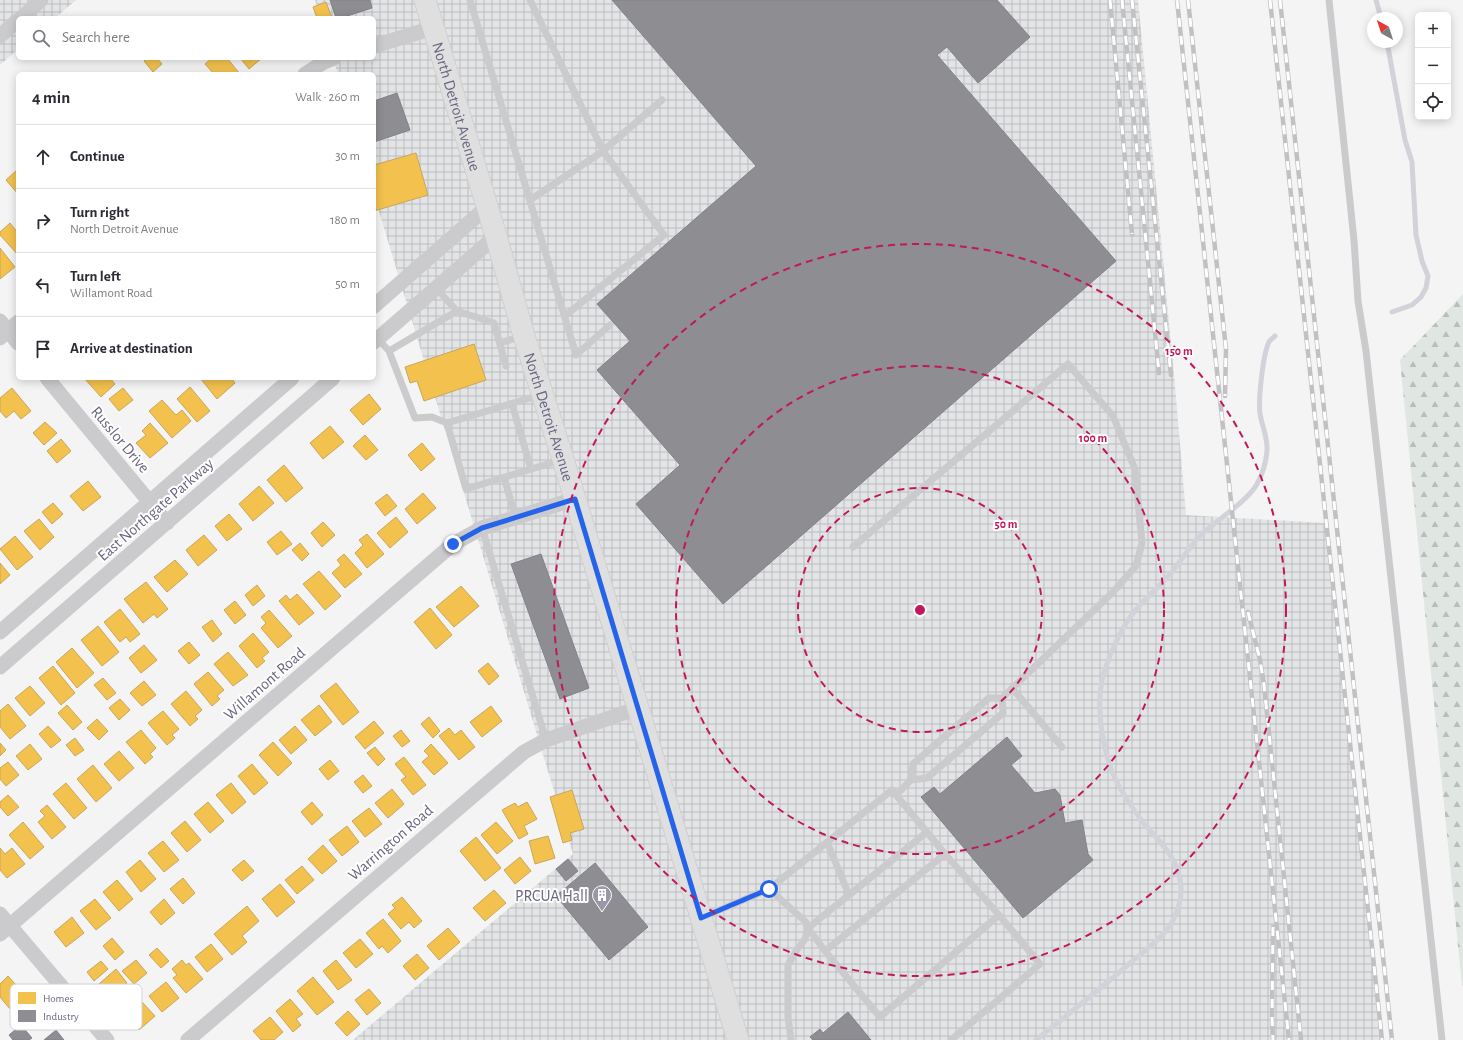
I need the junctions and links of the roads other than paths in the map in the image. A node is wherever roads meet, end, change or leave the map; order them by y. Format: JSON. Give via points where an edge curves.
{"nodes":[{"id":1,"x":41,"y":0,"type":"edge"},
{"id":2,"x":425,"y":0,"type":"edge"},
{"id":3,"x":470,"y":0,"type":"edge"},
{"id":4,"x":530,"y":0,"type":"edge"},
{"id":5,"x":1329,"y":0,"type":"edge"},
{"id":6,"x":23,"y":16,"type":"edge"},
{"id":7,"x":16,"y":22,"type":"edge"},
{"id":8,"x":433,"y":28,"type":"junction"},
{"id":9,"x":0,"y":36,"type":"edge"},
{"id":10,"x":376,"y":45,"type":"edge"},
{"id":11,"x":329,"y":60,"type":"edge"},
{"id":12,"x":308,"y":72,"type":"edge"},
{"id":13,"x":662,"y":100,"type":"dead end"},
{"id":14,"x":603,"y":151,"type":"junction"},
{"id":15,"x":530,"y":200,"type":"junction"},
{"id":16,"x":487,"y":207,"type":"junction"},
{"id":17,"x":496,"y":236,"type":"junction"},
{"id":18,"x":436,"y":288,"type":"junction"},
{"id":19,"x":376,"y":304,"type":"edge"},
{"id":20,"x":457,"y":311,"type":"junction"},
{"id":21,"x":565,"y":316,"type":"junction"},
{"id":22,"x":610,"y":325,"type":"dead end"},
{"id":23,"x":7,"y":328,"type":"edge"},
{"id":24,"x":524,"y":336,"type":"junction"},
{"id":25,"x":16,"y":340,"type":"edge"},
{"id":26,"x":376,"y":341,"type":"edge"},
{"id":27,"x":500,"y":343,"type":"junction"},
{"id":28,"x":390,"y":352,"type":"junction"},
{"id":29,"x":506,"y":366,"type":"dead end"},
{"id":30,"x":49,"y":380,"type":"edge"},
{"id":31,"x":290,"y":380,"type":"edge"},
{"id":32,"x":331,"y":380,"type":"edge"},
{"id":33,"x":543,"y":394,"type":"junction"},
{"id":34,"x":512,"y":404,"type":"junction"},
{"id":35,"x":447,"y":423,"type":"junction"},
{"id":36,"x":563,"y":459,"type":"junction"},
{"id":37,"x":531,"y":469,"type":"junction"},
{"id":38,"x":504,"y":477,"type":"junction"},
{"id":39,"x":575,"y":499,"type":"junction"},
{"id":40,"x":150,"y":502,"type":"junction"},
{"id":41,"x":515,"y":516,"type":"junction"},
{"id":42,"x":167,"y":523,"type":"junction"},
{"id":43,"x":482,"y":528,"type":"junction"},
{"id":44,"x":853,"y":547,"type":"dead end"},
{"id":45,"x":0,"y":632,"type":"edge"},
{"id":46,"x":0,"y":668,"type":"edge"},
{"id":47,"x":1012,"y":688,"type":"junction"},
{"id":48,"x":1002,"y":698,"type":"junction"},
{"id":49,"x":638,"y":708,"type":"junction"},
{"id":50,"x":546,"y":740,"type":"junction"},
{"id":51,"x":1062,"y":747,"type":"dead end"},
{"id":52,"x":911,"y":780,"type":"junction"},
{"id":53,"x":896,"y":795,"type":"junction"},
{"id":54,"x":927,"y":832,"type":"junction"},
{"id":55,"x":827,"y":842,"type":"junction"},
{"id":56,"x":945,"y":854,"type":"junction"},
{"id":57,"x":769,"y":889,"type":"junction"},
{"id":58,"x":849,"y":895,"type":"junction"},
{"id":59,"x":999,"y":916,"type":"junction"},
{"id":60,"x":701,"y":918,"type":"junction"},
{"id":61,"x":3,"y":925,"type":"edge"},
{"id":62,"x":808,"y":928,"type":"junction"},
{"id":63,"x":825,"y":951,"type":"junction"},
{"id":64,"x":56,"y":984,"type":"edge"},
{"id":65,"x":98,"y":1030,"type":"edge"},
{"id":66,"x":107,"y":1040,"type":"edge"},
{"id":67,"x":188,"y":1040,"type":"edge"},
{"id":68,"x":738,"y":1040,"type":"edge"},
{"id":69,"x":791,"y":1040,"type":"edge"},
{"id":70,"x":951,"y":1040,"type":"edge"},
{"id":71,"x":1442,"y":1040,"type":"edge"}],
"edges":[{"from":1,"to":6,"type":"street"},
{"from":2,"to":8,"type":"main road","name":"North Detroit Avenue"},
{"from":3,"to":15,"type":"lane"},
{"from":4,"to":14,"type":"lane"},
{"from":5,"to":71,"type":"lane","via":[[1358,301],[1366,351]]},
{"from":7,"to":9,"type":"street"},
{"from":8,"to":10,"type":"street"},
{"from":8,"to":16,"type":"main road","name":"North Detroit Avenue"},
{"from":11,"to":12,"type":"street"},
{"from":13,"to":14,"type":"lane"},
{"from":14,"to":15,"type":"lane"},
{"from":14,"to":21,"type":"lane","via":[[664,235]]},
{"from":15,"to":21,"type":"lane"},
{"from":16,"to":17,"type":"main road","name":"North Detroit Avenue"},
{"from":16,"to":19,"type":"street"},
{"from":17,"to":18,"type":"street"},
{"from":17,"to":24,"type":"main road","name":"North Detroit Avenue"},
{"from":18,"to":20,"type":"lane"},
{"from":18,"to":26,"type":"street"},
{"from":20,"to":27,"type":"lane","via":[[494,323]]},
{"from":20,"to":28,"type":"lane"},
{"from":21,"to":22,"type":"lane","via":[[576,355]]},
{"from":23,"to":25,"type":"street"},
{"from":24,"to":27,"type":"lane"},
{"from":24,"to":33,"type":"main road","name":"North Detroit Avenue"},
{"from":26,"to":28,"type":"lane"},
{"from":27,"to":29,"type":"lane"},
{"from":28,"to":35,"type":"lane","via":[[415,418],[432,417]]},
{"from":30,"to":40,"type":"street","name":"Russlor Drive"},
{"from":31,"to":40,"type":"street","name":"East Northgate Parkway"},
{"from":32,"to":42,"type":"street","name":"East Northgate Parkway"},
{"from":33,"to":34,"type":"lane"},
{"from":33,"to":36,"type":"main road","name":"North Detroit Avenue"},
{"from":34,"to":35,"type":"lane"},
{"from":34,"to":37,"type":"lane"},
{"from":35,"to":38,"type":"lane","via":[[466,489]]},
{"from":36,"to":37,"type":"lane"},
{"from":36,"to":39,"type":"main road","name":"North Detroit Avenue"},
{"from":37,"to":38,"type":"lane"},
{"from":38,"to":41,"type":"lane"},
{"from":39,"to":41,"type":"street","name":"Willamont Road"},
{"from":39,"to":49,"type":"main road","name":"North Detroit Avenue"},
{"from":40,"to":42,"type":"street","name":"Russlor Drive"},
{"from":40,"to":45,"type":"street","name":"East Northgate Parkway"},
{"from":41,"to":43,"type":"street","name":"Willamont Road"},
{"from":42,"to":46,"type":"street","name":"East Northgate Parkway"},
{"from":43,"to":50,"type":"lane"},
{"from":43,"to":61,"type":"street","name":"Willamont Road","via":[[453,544]]},
{"from":44,"to":47,"type":"lane","via":[[1068,364],[1113,416],[1135,469],[1142,543],[1136,566],[1113,592]]},
{"from":47,"to":48,"type":"lane"},
{"from":47,"to":51,"type":"lane"},
{"from":48,"to":52,"type":"lane","via":[[990,698],[913,764]]},
{"from":48,"to":52,"type":"lane","via":[[1003,713],[999,717],[927,778]]},
{"from":49,"to":50,"type":"street","name":"Warrington Road"},
{"from":49,"to":60,"type":"main road","name":"North Detroit Avenue"},
{"from":50,"to":67,"type":"street","name":"Warrington Road","via":[[506,766]]},
{"from":52,"to":53,"type":"lane"},
{"from":53,"to":54,"type":"lane"},
{"from":53,"to":55,"type":"lane","via":[[892,790]]},
{"from":54,"to":56,"type":"lane"},
{"from":54,"to":58,"type":"lane"},
{"from":55,"to":57,"type":"lane"},
{"from":55,"to":58,"type":"lane"},
{"from":56,"to":59,"type":"lane"},
{"from":56,"to":63,"type":"lane"},
{"from":57,"to":60,"type":"lane"},
{"from":57,"to":62,"type":"lane","via":[[806,922]]},
{"from":58,"to":62,"type":"lane"},
{"from":59,"to":63,"type":"lane","via":[[880,1017]]},
{"from":59,"to":70,"type":"lane","via":[[1040,964]]},
{"from":60,"to":68,"type":"main road","name":"North Detroit Avenue"},
{"from":61,"to":64,"type":"street"},
{"from":62,"to":63,"type":"lane"},
{"from":62,"to":69,"type":"lane","via":[[805,939],[788,965],[788,1017]]},
{"from":65,"to":66,"type":"street"}]}
